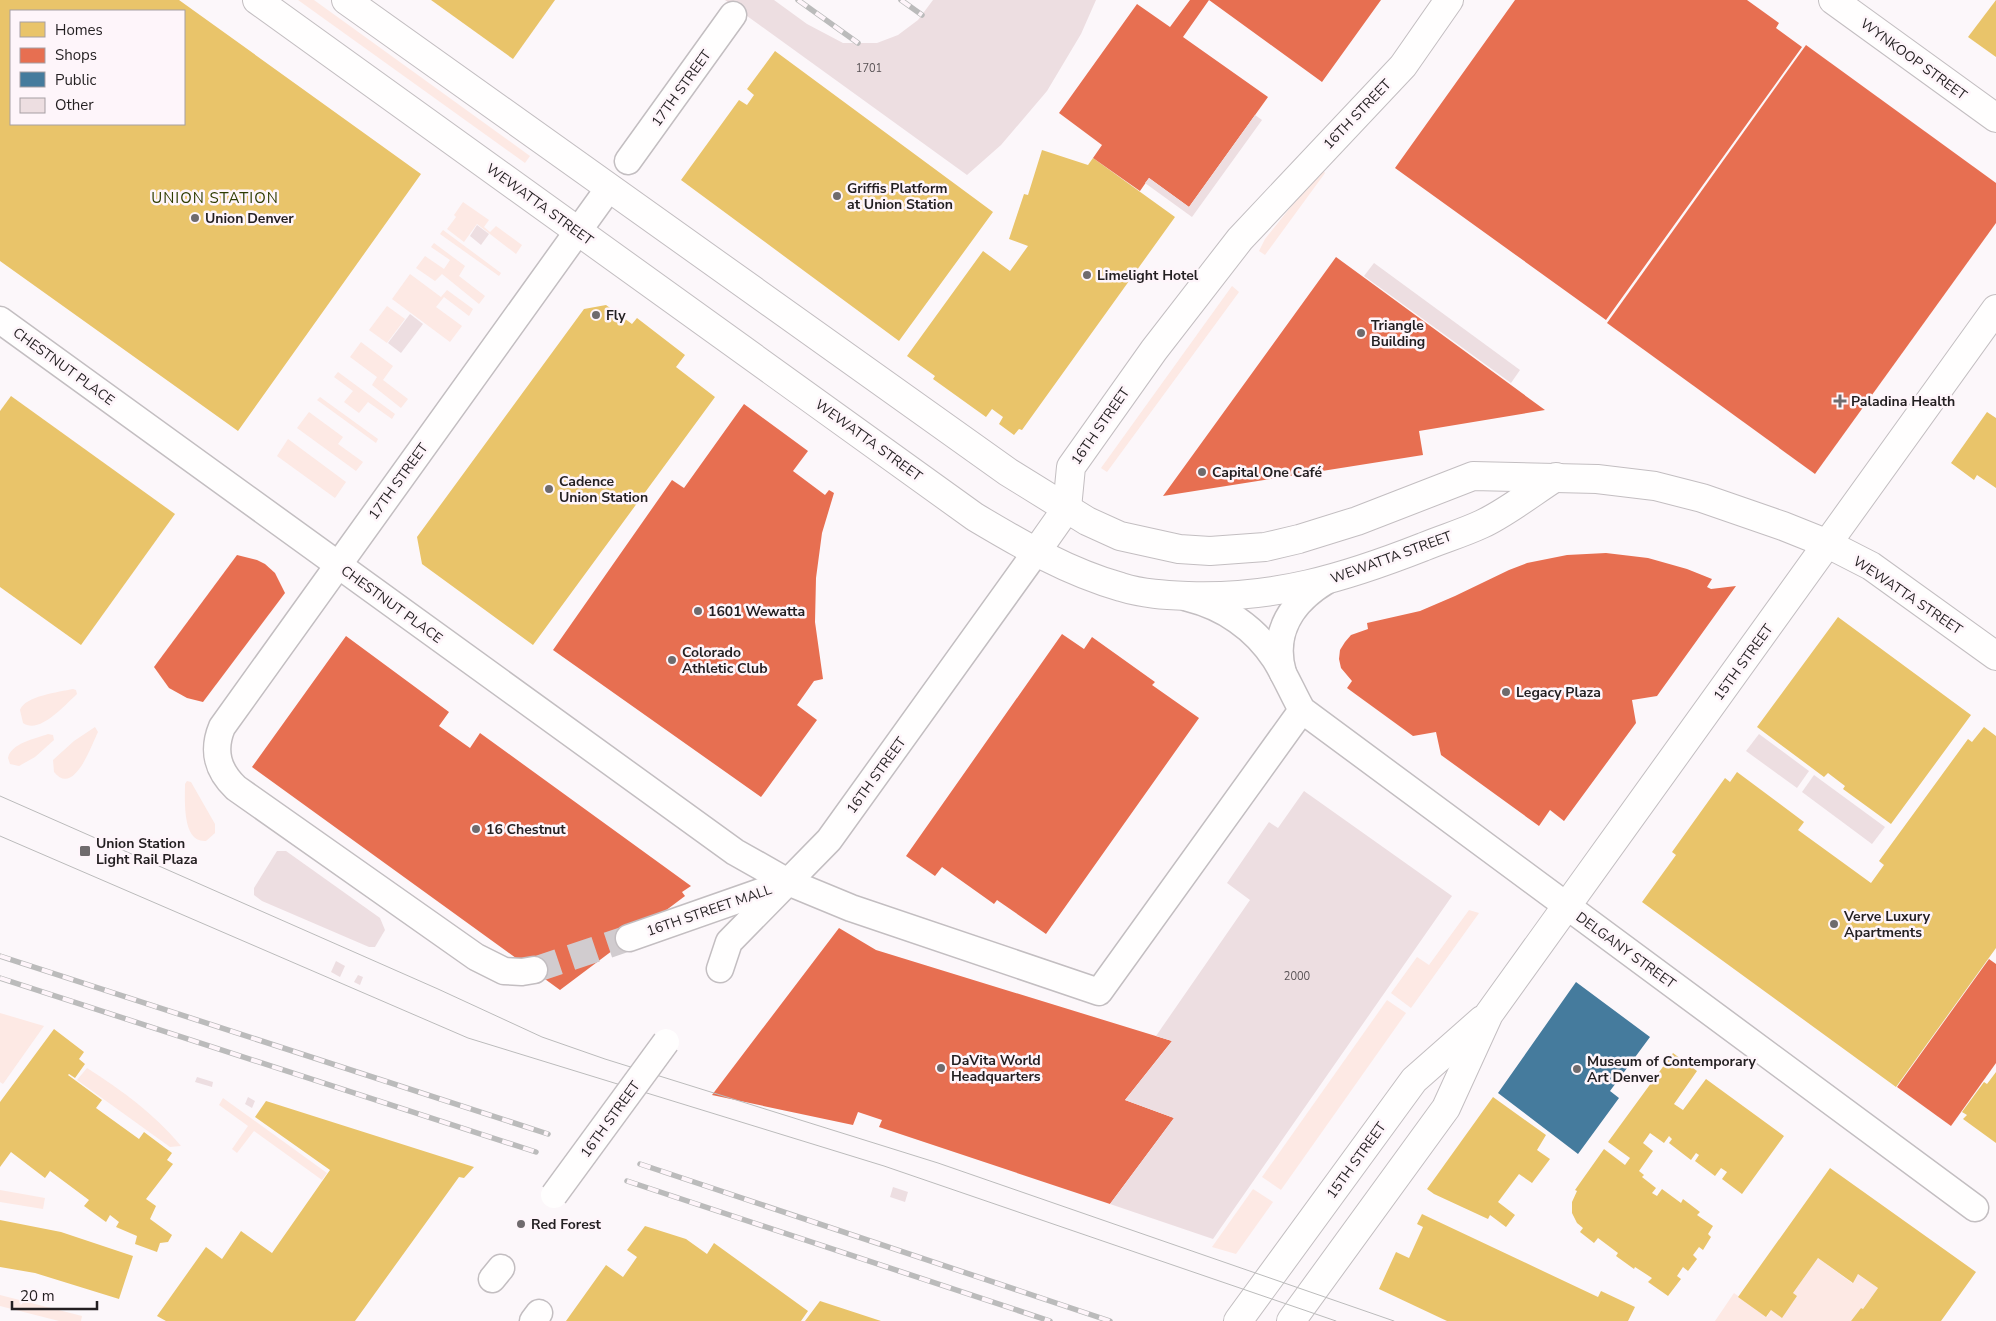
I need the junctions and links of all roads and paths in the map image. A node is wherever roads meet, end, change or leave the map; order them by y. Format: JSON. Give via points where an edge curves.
{"nodes":[{"id":1,"x":257,"y":0,"type":"edge"},
{"id":2,"x":346,"y":0,"type":"edge"},
{"id":3,"x":1449,"y":0,"type":"edge"},
{"id":4,"x":1833,"y":0,"type":"edge"},
{"id":5,"x":734,"y":15,"type":"dead end"},
{"id":6,"x":1996,"y":118,"type":"edge"},
{"id":7,"x":628,"y":161,"type":"dead end"},
{"id":8,"x":609,"y":188,"type":"junction"},
{"id":9,"x":578,"y":231,"type":"junction"},
{"id":10,"x":1996,"y":309,"type":"edge"},
{"id":11,"x":0,"y":320,"type":"edge"},
{"id":12,"x":1556,"y":477,"type":"junction"},
{"id":13,"x":1067,"y":508,"type":"junction"},
{"id":14,"x":1828,"y":544,"type":"junction"},
{"id":15,"x":1036,"y":552,"type":"junction"},
{"id":16,"x":338,"y":565,"type":"junction"},
{"id":17,"x":1326,"y":581,"type":"junction"},
{"id":18,"x":1175,"y":595,"type":"junction"},
{"id":19,"x":1996,"y":656,"type":"edge"},
{"id":20,"x":1287,"y":683,"type":"junction"},
{"id":21,"x":1302,"y":710,"type":"junction"},
{"id":22,"x":788,"y":882,"type":"junction"},
{"id":23,"x":1566,"y":906,"type":"junction"},
{"id":24,"x":629,"y":938,"type":"tunnel mouth"},
{"id":25,"x":534,"y":970,"type":"tunnel mouth"},
{"id":26,"x":720,"y":970,"type":"dead end"},
{"id":27,"x":1489,"y":1014,"type":"junction"},
{"id":28,"x":666,"y":1042,"type":"dead end"},
{"id":29,"x":554,"y":1195,"type":"dead end"},
{"id":30,"x":1975,"y":1208,"type":"dead end"},
{"id":31,"x":1238,"y":1321,"type":"edge"},
{"id":32,"x":1291,"y":1321,"type":"edge"}],
"edges":[{"from":1,"to":9,"type":"street","name":"WEWATTA STREET"},
{"from":2,"to":8,"type":"street","name":"WEWATTA STREET"},
{"from":3,"to":13,"type":"street","name":"16TH STREET","via":[[1403,66],[1240,239],[1154,350],[1071,467]]},
{"from":4,"to":6,"type":"street","name":"WYNKOOP STREET"},
{"from":5,"to":7,"type":"street","name":"17TH STREET"},
{"from":8,"to":9,"type":"street","name":"17TH STREET"},
{"from":8,"to":13,"type":"street","name":"WEWATTA STREET","via":[[1008,472]]},
{"from":9,"to":15,"type":"street","name":"WEWATTA STREET","via":[[975,517]]},
{"from":9,"to":16,"type":"street","name":"17TH STREET"},
{"from":10,"to":14,"type":"street","name":"15TH STREET"},
{"from":11,"to":16,"type":"street","name":"CHESTNUT PLACE"},
{"from":12,"to":13,"type":"street","name":"WEWATTA STREET","via":[[1473,476],[1357,521],[1299,539],[1264,547],[1210,551],[1179,549],[1120,536]]},
{"from":12,"to":14,"type":"street","name":"WEWATTA STREET","via":[[1655,486],[1711,501]]},
{"from":12,"to":17,"type":"street","name":"WEWATTA STREET","via":[[1484,523],[1371,568]]},
{"from":13,"to":15,"type":"street","name":"16TH STREET"},
{"from":14,"to":19,"type":"street","name":"WEWATTA STREET","via":[[1870,566]]},
{"from":14,"to":23,"type":"street","name":"15TH STREET"},
{"from":15,"to":18,"type":"street","name":"WEWATTA STREET","via":[[1057,564],[1122,588]]},
{"from":15,"to":22,"type":"street","name":"16TH STREET","via":[[829,840]]},
{"from":16,"to":22,"type":"street","name":"CHESTNUT PLACE","via":[[735,852]]},
{"from":16,"to":25,"type":"street","name":"17TH STREET","via":[[222,727],[216,746],[222,771],[230,782],[491,966],[522,972]]},
{"from":17,"to":18,"type":"street","name":"WEWATTA STREET","via":[[1266,593],[1218,597]]},
{"from":17,"to":20,"type":"street","name":"DELGANY STREET","via":[[1304,596],[1288,617],[1280,650]]},
{"from":18,"to":20,"type":"street","name":"DELGANY STREET","via":[[1233,616],[1264,644]]},
{"from":20,"to":21,"type":"street","name":"DELGANY STREET"},
{"from":21,"to":22,"type":"street","name":"CHESTNUT PLACE","via":[[1099,992],[851,908]]},
{"from":21,"to":23,"type":"street","name":"DELGANY STREET"},
{"from":22,"to":24,"type":"street","name":"16TH STREET MALL"},
{"from":22,"to":26,"type":"street","name":"16TH STREET","via":[[729,942]]},
{"from":23,"to":27,"type":"street","name":"15TH STREET"},
{"from":23,"to":30,"type":"street","name":"DELGANY STREET"},
{"from":27,"to":31,"type":"street","name":"15TH STREET","via":[[1414,1080]]},
{"from":27,"to":32,"type":"street","name":"15TH STREET","via":[[1446,1108]]},
{"from":28,"to":29,"type":"street","name":"16TH STREET","bridge":true}]}
